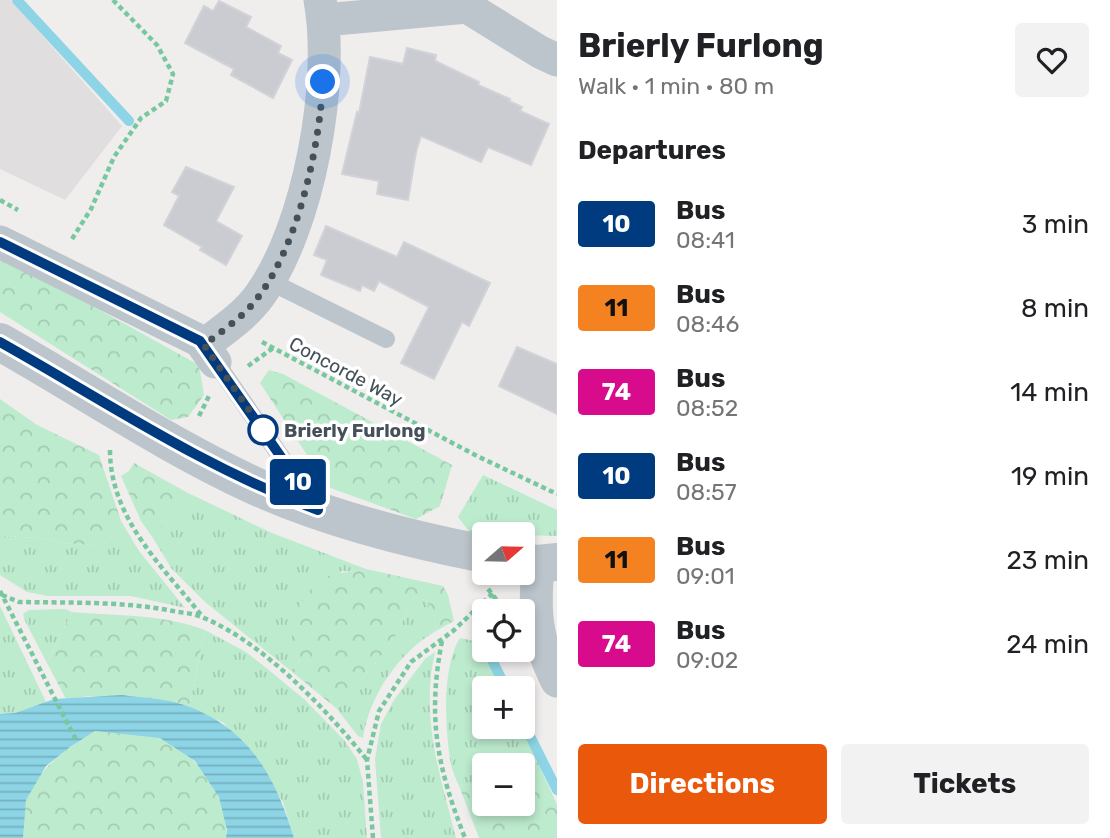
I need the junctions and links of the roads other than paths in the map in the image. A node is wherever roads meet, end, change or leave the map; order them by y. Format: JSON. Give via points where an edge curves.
{"nodes":[{"id":1,"x":469,"y":3,"type":"edge"},
{"id":2,"x":322,"y":10,"type":"edge"},
{"id":3,"x":557,"y":60,"type":"edge"},
{"id":4,"x":0,"y":242,"type":"edge"},
{"id":5,"x":269,"y":281,"type":"junction"},
{"id":6,"x":386,"y":339,"type":"dead end"},
{"id":7,"x":0,"y":342,"type":"edge"},
{"id":8,"x":219,"y":367,"type":"junction"},
{"id":9,"x":318,"y":510,"type":"junction"},
{"id":10,"x":472,"y":551,"type":"edge"},
{"id":11,"x":539,"y":563,"type":"edge"},
{"id":12,"x":557,"y":681,"type":"edge"}],
"edges":[{"from":1,"to":2,"type":"street"},
{"from":1,"to":3,"type":"street"},
{"from":2,"to":5,"type":"street","via":[[321,105],[314,154],[287,242]]},
{"from":4,"to":8,"type":"street","via":[[194,338]]},
{"from":5,"to":6,"type":"lane"},
{"from":5,"to":8,"type":"street","via":[[246,312]]},
{"from":7,"to":9,"type":"street","via":[[181,449]]},
{"from":8,"to":9,"type":"lane"},
{"from":9,"to":10,"type":"street"},
{"from":11,"to":12,"type":"street","via":[[536,625]]}]}
